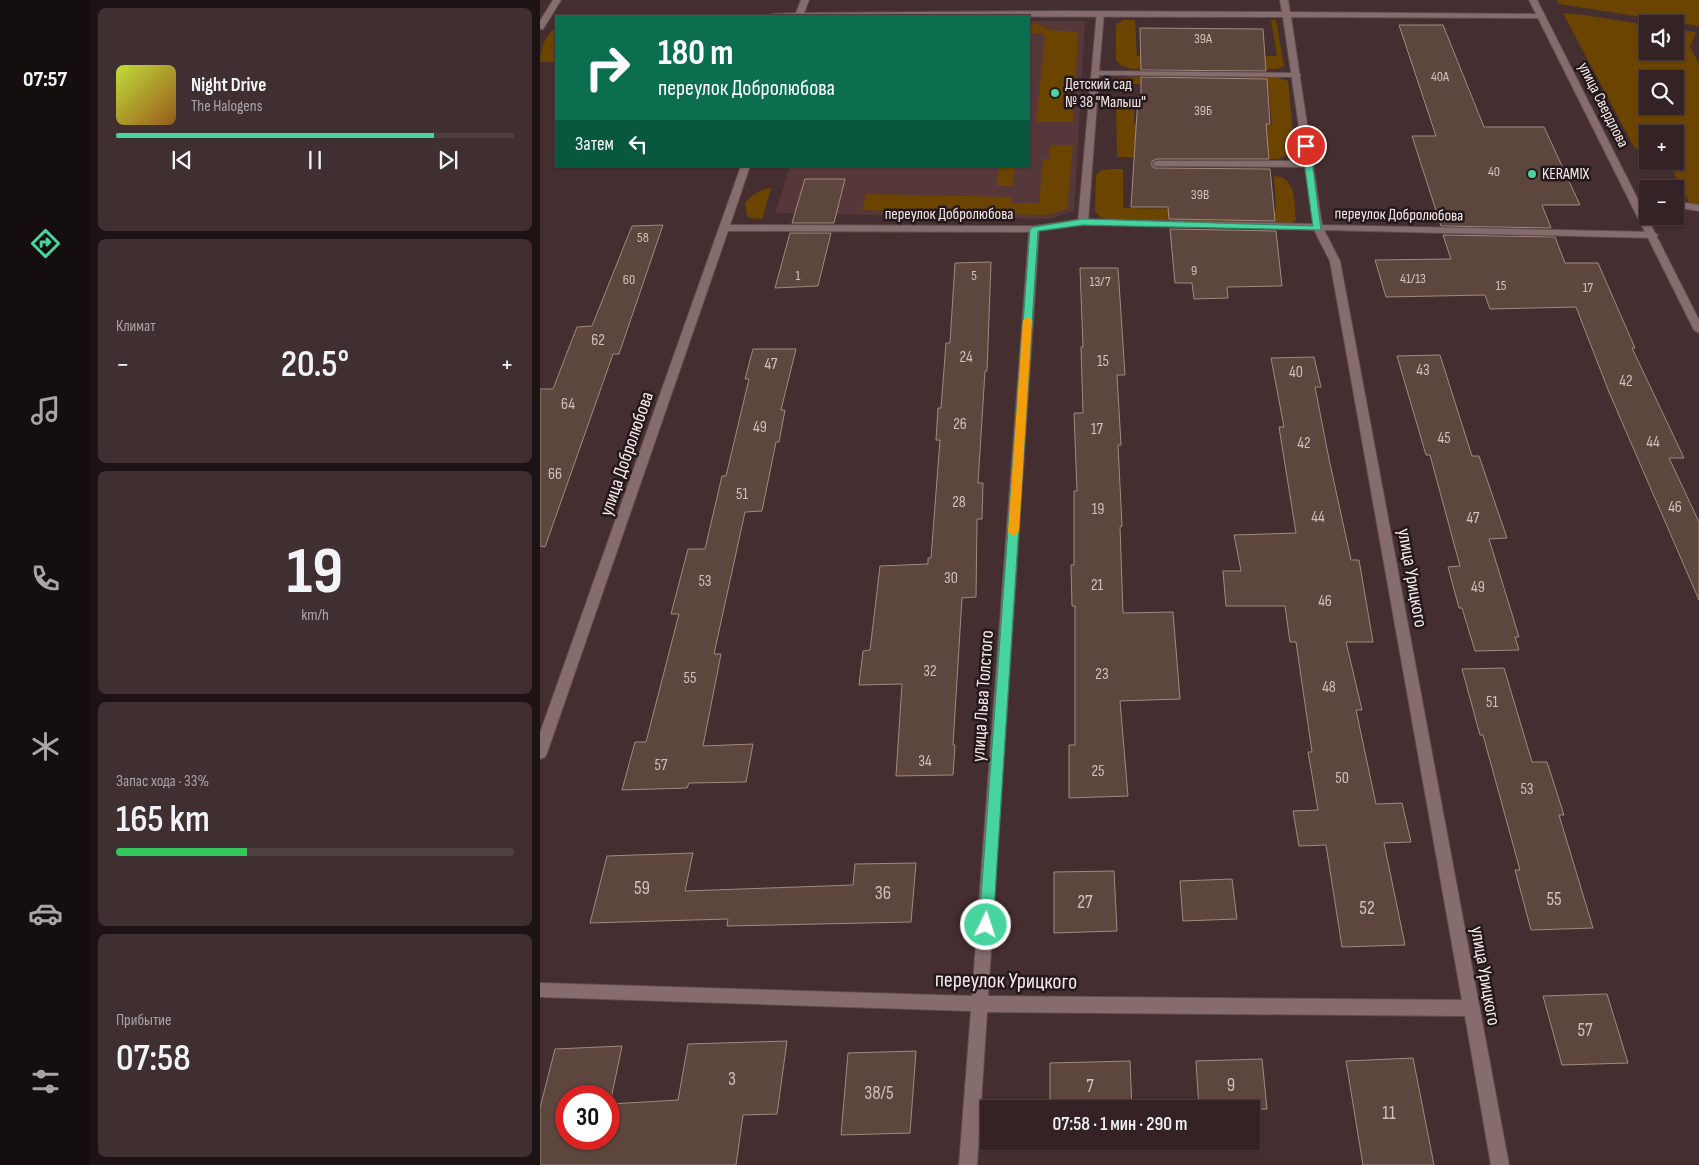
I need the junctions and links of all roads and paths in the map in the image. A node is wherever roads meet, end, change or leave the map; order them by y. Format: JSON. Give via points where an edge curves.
{"nodes":[{"id":1,"x":557,"y":0,"type":"edge"},
{"id":2,"x":805,"y":0,"type":"edge"},
{"id":3,"x":1284,"y":0,"type":"edge"},
{"id":4,"x":1533,"y":0,"type":"edge"},
{"id":5,"x":1100,"y":13,"type":"junction"},
{"id":6,"x":1286,"y":14,"type":"junction"},
{"id":7,"x":799,"y":15,"type":"edge"},
{"id":8,"x":843,"y":15,"type":"edge"},
{"id":9,"x":1541,"y":16,"type":"junction"},
{"id":10,"x":543,"y":18,"type":"edge"},
{"id":11,"x":540,"y":26,"type":"edge"},
{"id":12,"x":1095,"y":73,"type":"junction"},
{"id":13,"x":1297,"y":75,"type":"junction"},
{"id":14,"x":1157,"y":164,"type":"dead end"},
{"id":15,"x":1308,"y":164,"type":"junction"},
{"id":16,"x":746,"y":167,"type":"edge"},
{"id":17,"x":1684,"y":205,"type":"edge"},
{"id":18,"x":1699,"y":208,"type":"edge"},
{"id":19,"x":1083,"y":222,"type":"junction"},
{"id":20,"x":724,"y":228,"type":"junction"},
{"id":21,"x":1318,"y":228,"type":"junction"},
{"id":22,"x":1034,"y":229,"type":"junction"},
{"id":23,"x":1653,"y":235,"type":"junction"},
{"id":24,"x":1699,"y":330,"type":"edge"},
{"id":25,"x":540,"y":753,"type":"edge"},
{"id":26,"x":540,"y":990,"type":"edge"},
{"id":27,"x":981,"y":1004,"type":"junction"},
{"id":28,"x":1471,"y":1008,"type":"junction"},
{"id":29,"x":968,"y":1165,"type":"edge"},
{"id":30,"x":1500,"y":1165,"type":"edge"}],
"edges":[{"from":1,"to":10,"type":"street"},
{"from":2,"to":7,"type":"street"},
{"from":3,"to":6,"type":"street","name":"улица Урицкого"},
{"from":4,"to":9,"type":"street","name":"улица Свердлова"},
{"from":5,"to":6,"type":"street"},
{"from":5,"to":8,"type":"street","via":[[1062,10]]},
{"from":5,"to":12,"type":"street"},
{"from":6,"to":9,"type":"street"},
{"from":6,"to":13,"type":"street","name":"улица Урицкого"},
{"from":9,"to":23,"type":"street","name":"улица Свердлова"},
{"from":10,"to":11,"type":"street"},
{"from":12,"to":13,"type":"street"},
{"from":12,"to":19,"type":"street"},
{"from":13,"to":15,"type":"street","name":"улица Урицкого"},
{"from":14,"to":15,"type":"street"},
{"from":15,"to":21,"type":"street","name":"улица Урицкого"},
{"from":16,"to":20,"type":"street","name":"улица Добролюбова"},
{"from":17,"to":18,"type":"street"},
{"from":19,"to":21,"type":"street","name":"переулок Добролюбова"},
{"from":19,"to":22,"type":"street","name":"переулок Добролюбова"},
{"from":20,"to":22,"type":"street","name":"переулок Добролюбова"},
{"from":20,"to":25,"type":"street","name":"улица Добролюбова"},
{"from":21,"to":23,"type":"street","name":"переулок Добролюбова"},
{"from":21,"to":28,"type":"street","name":"улица Урицкого","via":[[1335,261]]},
{"from":22,"to":27,"type":"street","name":"улица Льва Толстого"},
{"from":23,"to":24,"type":"street","name":"улица Свердлова"},
{"from":26,"to":27,"type":"street","name":"переулок Урицкого"},
{"from":27,"to":28,"type":"street","name":"переулок Урицкого"},
{"from":27,"to":29,"type":"street","name":"улица Льва Толстого"},
{"from":28,"to":30,"type":"street","name":"улица Урицкого"}]}
